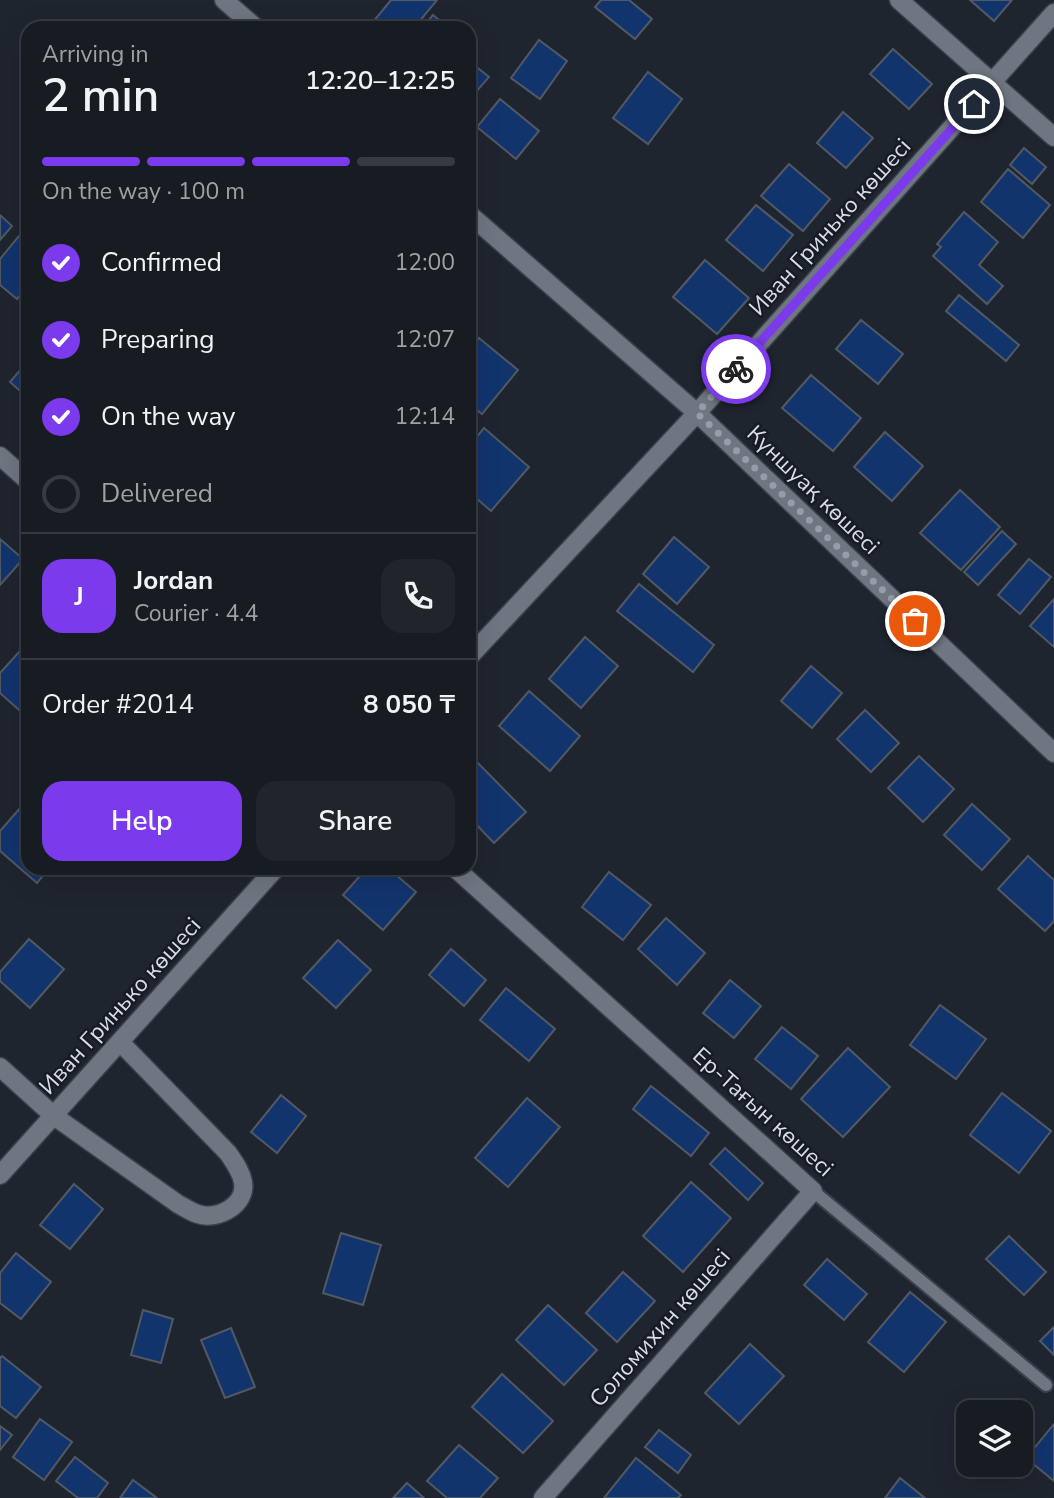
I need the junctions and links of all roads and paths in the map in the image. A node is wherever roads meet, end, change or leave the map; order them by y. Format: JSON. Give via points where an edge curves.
{"nodes":[{"id":1,"x":224,"y":0,"type":"edge"},
{"id":2,"x":900,"y":0,"type":"edge"},
{"id":3,"x":1054,"y":13,"type":"edge"},
{"id":4,"x":248,"y":21,"type":"edge"},
{"id":5,"x":992,"y":83,"type":"junction"},
{"id":6,"x":1054,"y":137,"type":"edge"},
{"id":7,"x":476,"y":220,"type":"edge"},
{"id":8,"x":697,"y":413,"type":"junction"},
{"id":9,"x":0,"y":456,"type":"edge"},
{"id":10,"x":21,"y":475,"type":"edge"},
{"id":11,"x":476,"y":650,"type":"edge"},
{"id":12,"x":1054,"y":753,"type":"edge"},
{"id":13,"x":270,"y":875,"type":"edge"},
{"id":14,"x":463,"y":875,"type":"edge"},
{"id":15,"x":120,"y":1042,"type":"junction"},
{"id":16,"x":0,"y":1067,"type":"edge"},
{"id":17,"x":54,"y":1115,"type":"junction"},
{"id":18,"x":0,"y":1175,"type":"edge"},
{"id":19,"x":813,"y":1191,"type":"junction"},
{"id":20,"x":1046,"y":1385,"type":"dead end"},
{"id":21,"x":543,"y":1498,"type":"edge"}],
"edges":[{"from":1,"to":4,"type":"street"},
{"from":2,"to":5,"type":"street"},
{"from":3,"to":5,"type":"street","name":"Иван Гринько көшесі"},
{"from":5,"to":6,"type":"street"},
{"from":5,"to":8,"type":"street","name":"Иван Гринько көшесі"},
{"from":7,"to":8,"type":"street","name":"Күншуақ көшесі"},
{"from":8,"to":11,"type":"street","name":"Иван Гринько көшесі"},
{"from":8,"to":12,"type":"street","name":"Күншуақ көшесі"},
{"from":9,"to":10,"type":"street"},
{"from":13,"to":15,"type":"street","name":"Иван Гринько көшесі"},
{"from":14,"to":19,"type":"street","name":"Ер-Тағын көшесі"},
{"from":15,"to":17,"type":"street","name":"Иван Гринько көшесі"},
{"from":15,"to":17,"type":"street","via":[[228,1153],[244,1184],[241,1198],[222,1213],[199,1215]]},
{"from":16,"to":17,"type":"street"},
{"from":17,"to":18,"type":"street","name":"Иван Гринько көшесі"},
{"from":19,"to":20,"type":"lane","name":"Ер-Тағын көшесі"},
{"from":19,"to":21,"type":"street","name":"Соломихин көшесі"}]}
